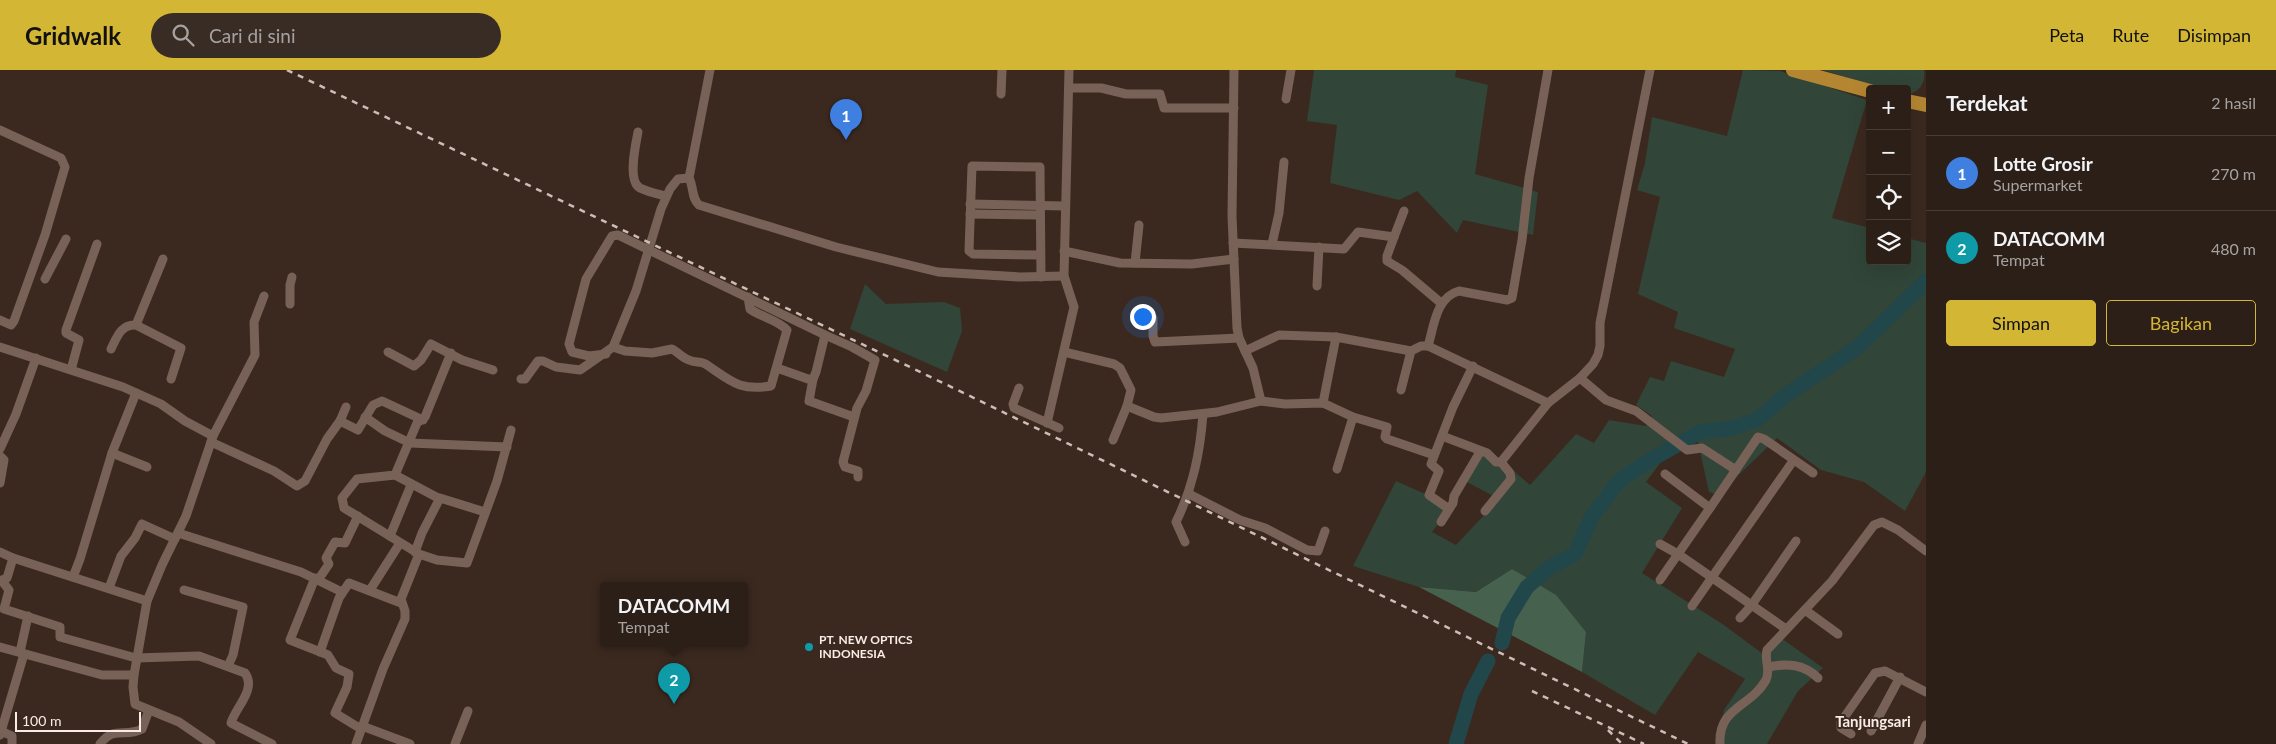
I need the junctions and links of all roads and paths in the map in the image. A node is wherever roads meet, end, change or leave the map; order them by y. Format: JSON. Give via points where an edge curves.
{"nodes":[{"id":1,"x":710,"y":70,"type":"edge"},
{"id":2,"x":1002,"y":70,"type":"edge"},
{"id":3,"x":1069,"y":70,"type":"edge"},
{"id":4,"x":1234,"y":70,"type":"edge"},
{"id":5,"x":1291,"y":70,"type":"edge"},
{"id":6,"x":1548,"y":70,"type":"edge"},
{"id":7,"x":1650,"y":70,"type":"edge"},
{"id":8,"x":1793,"y":70,"type":"edge"},
{"id":9,"x":1069,"y":88,"type":"junction"},
{"id":10,"x":1866,"y":90,"type":"edge"},
{"id":11,"x":1001,"y":94,"type":"dead end"},
{"id":12,"x":1286,"y":99,"type":"dead end"},
{"id":13,"x":1911,"y":102,"type":"edge"},
{"id":14,"x":1926,"y":105,"type":"edge"},
{"id":15,"x":1234,"y":108,"type":"junction"},
{"id":16,"x":0,"y":132,"type":"edge"},
{"id":17,"x":638,"y":132,"type":"dead end"},
{"id":18,"x":1284,"y":162,"type":"dead end"},
{"id":19,"x":689,"y":178,"type":"junction"},
{"id":20,"x":666,"y":196,"type":"junction"},
{"id":21,"x":1065,"y":206,"type":"junction"},
{"id":22,"x":970,"y":209,"type":"junction"},
{"id":23,"x":1040,"y":210,"type":"junction"},
{"id":24,"x":1404,"y":211,"type":"dead end"},
{"id":25,"x":1139,"y":225,"type":"dead end"},
{"id":26,"x":1394,"y":237,"type":"junction"},
{"id":27,"x":66,"y":239,"type":"dead end"},
{"id":28,"x":1233,"y":243,"type":"junction"},
{"id":29,"x":97,"y":244,"type":"dead end"},
{"id":30,"x":1272,"y":244,"type":"junction"},
{"id":31,"x":1319,"y":247,"type":"junction"},
{"id":32,"x":648,"y":248,"type":"junction"},
{"id":33,"x":1064,"y":251,"type":"junction"},
{"id":34,"x":1040,"y":255,"type":"junction"},
{"id":35,"x":163,"y":259,"type":"dead end"},
{"id":36,"x":1234,"y":259,"type":"junction"},
{"id":37,"x":1135,"y":263,"type":"junction"},
{"id":38,"x":1064,"y":276,"type":"junction"},
{"id":39,"x":292,"y":277,"type":"dead end"},
{"id":40,"x":1041,"y":277,"type":"junction"},
{"id":41,"x":45,"y":279,"type":"dead end"},
{"id":42,"x":1317,"y":286,"type":"dead end"},
{"id":43,"x":264,"y":296,"type":"dead end"},
{"id":44,"x":748,"y":297,"type":"junction"},
{"id":45,"x":290,"y":304,"type":"dead end"},
{"id":46,"x":1440,"y":304,"type":"junction"},
{"id":47,"x":1153,"y":318,"type":"dead end"},
{"id":48,"x":0,"y":320,"type":"edge"},
{"id":49,"x":136,"y":325,"type":"junction"},
{"id":50,"x":824,"y":335,"type":"junction"},
{"id":51,"x":1336,"y":337,"type":"junction"},
{"id":52,"x":1239,"y":338,"type":"junction"},
{"id":53,"x":1428,"y":346,"type":"junction"},
{"id":54,"x":0,"y":347,"type":"edge"},
{"id":55,"x":613,"y":347,"type":"junction"},
{"id":56,"x":111,"y":349,"type":"dead end"},
{"id":57,"x":1245,"y":350,"type":"junction"},
{"id":58,"x":1411,"y":351,"type":"junction"},
{"id":59,"x":388,"y":352,"type":"dead end"},
{"id":60,"x":1064,"y":352,"type":"junction"},
{"id":61,"x":451,"y":353,"type":"junction"},
{"id":62,"x":606,"y":354,"type":"junction"},
{"id":63,"x":36,"y":358,"type":"junction"},
{"id":64,"x":1473,"y":366,"type":"junction"},
{"id":65,"x":777,"y":368,"type":"junction"},
{"id":66,"x":71,"y":370,"type":"junction"},
{"id":67,"x":494,"y":370,"type":"dead end"},
{"id":68,"x":1580,"y":378,"type":"junction"},
{"id":69,"x":171,"y":379,"type":"dead end"},
{"id":70,"x":812,"y":379,"type":"junction"},
{"id":71,"x":521,"y":380,"type":"dead end"},
{"id":72,"x":1019,"y":388,"type":"dead end"},
{"id":73,"x":1401,"y":390,"type":"dead end"},
{"id":74,"x":136,"y":393,"type":"junction"},
{"id":75,"x":1261,"y":401,"type":"junction"},
{"id":76,"x":1323,"y":403,"type":"junction"},
{"id":77,"x":1548,"y":403,"type":"junction"},
{"id":78,"x":1128,"y":406,"type":"junction"},
{"id":79,"x":346,"y":407,"type":"dead end"},
{"id":80,"x":1203,"y":414,"type":"junction"},
{"id":81,"x":1352,"y":416,"type":"junction"},
{"id":82,"x":854,"y":417,"type":"junction"},
{"id":83,"x":365,"y":418,"type":"junction"},
{"id":84,"x":340,"y":420,"type":"junction"},
{"id":85,"x":423,"y":420,"type":"junction"},
{"id":86,"x":1046,"y":423,"type":"junction"},
{"id":87,"x":1059,"y":428,"type":"dead end"},
{"id":88,"x":511,"y":430,"type":"dead end"},
{"id":89,"x":1442,"y":436,"type":"junction"},
{"id":90,"x":212,"y":439,"type":"junction"},
{"id":91,"x":1113,"y":440,"type":"dead end"},
{"id":92,"x":410,"y":443,"type":"junction"},
{"id":93,"x":506,"y":447,"type":"junction"},
{"id":94,"x":0,"y":449,"type":"edge"},
{"id":95,"x":1480,"y":452,"type":"junction"},
{"id":96,"x":112,"y":453,"type":"junction"},
{"id":97,"x":1434,"y":455,"type":"junction"},
{"id":98,"x":0,"y":456,"type":"edge"},
{"id":99,"x":1793,"y":461,"type":"junction"},
{"id":100,"x":1501,"y":462,"type":"junction"},
{"id":101,"x":147,"y":467,"type":"dead end"},
{"id":102,"x":1337,"y":469,"type":"dead end"},
{"id":103,"x":1736,"y":470,"type":"junction"},
{"id":104,"x":1813,"y":473,"type":"dead end"},
{"id":105,"x":1665,"y":474,"type":"dead end"},
{"id":106,"x":395,"y":475,"type":"junction"},
{"id":107,"x":858,"y":477,"type":"dead end"},
{"id":108,"x":0,"y":483,"type":"edge"},
{"id":109,"x":411,"y":485,"type":"junction"},
{"id":110,"x":1189,"y":494,"type":"junction"},
{"id":111,"x":440,"y":499,"type":"junction"},
{"id":112,"x":1710,"y":508,"type":"junction"},
{"id":113,"x":1449,"y":509,"type":"junction"},
{"id":114,"x":1485,"y":511,"type":"dead end"},
{"id":115,"x":485,"y":512,"type":"junction"},
{"id":116,"x":358,"y":516,"type":"junction"},
{"id":117,"x":1441,"y":522,"type":"dead end"},
{"id":118,"x":1325,"y":531,"type":"dead end"},
{"id":119,"x":176,"y":536,"type":"junction"},
{"id":120,"x":390,"y":536,"type":"junction"},
{"id":121,"x":1796,"y":541,"type":"dead end"},
{"id":122,"x":1185,"y":542,"type":"dead end"},
{"id":123,"x":400,"y":543,"type":"junction"},
{"id":124,"x":1660,"y":544,"type":"dead end"},
{"id":125,"x":1926,"y":551,"type":"edge"},
{"id":126,"x":0,"y":552,"type":"edge"},
{"id":127,"x":417,"y":553,"type":"junction"},
{"id":128,"x":1678,"y":554,"type":"junction"},
{"id":129,"x":13,"y":558,"type":"junction"},
{"id":130,"x":73,"y":577,"type":"junction"},
{"id":131,"x":1711,"y":578,"type":"junction"},
{"id":132,"x":317,"y":579,"type":"junction"},
{"id":133,"x":1660,"y":580,"type":"dead end"},
{"id":134,"x":1,"y":581,"type":"edge"},
{"id":135,"x":109,"y":588,"type":"junction"},
{"id":136,"x":184,"y":590,"type":"dead end"},
{"id":137,"x":370,"y":590,"type":"junction"},
{"id":138,"x":342,"y":592,"type":"junction"},
{"id":139,"x":147,"y":601,"type":"junction"},
{"id":140,"x":401,"y":603,"type":"junction"},
{"id":141,"x":1692,"y":606,"type":"dead end"},
{"id":142,"x":1751,"y":606,"type":"junction"},
{"id":143,"x":1805,"y":610,"type":"junction"},
{"id":144,"x":28,"y":616,"type":"junction"},
{"id":145,"x":1740,"y":618,"type":"dead end"},
{"id":146,"x":1786,"y":630,"type":"junction"},
{"id":147,"x":1838,"y":634,"type":"dead end"},
{"id":148,"x":0,"y":647,"type":"edge"},
{"id":149,"x":320,"y":652,"type":"junction"},
{"id":150,"x":22,"y":653,"type":"junction"},
{"id":151,"x":136,"y":658,"type":"junction"},
{"id":152,"x":228,"y":666,"type":"junction"},
{"id":153,"x":1768,"y":667,"type":"junction"},
{"id":154,"x":134,"y":674,"type":"junction"},
{"id":155,"x":1900,"y":677,"type":"junction"},
{"id":156,"x":1818,"y":678,"type":"dead end"},
{"id":157,"x":1926,"y":692,"type":"edge"},
{"id":158,"x":149,"y":710,"type":"junction"},
{"id":159,"x":468,"y":711,"type":"dead end"},
{"id":160,"x":1926,"y":725,"type":"edge"},
{"id":161,"x":361,"y":727,"type":"junction"},
{"id":162,"x":1871,"y":730,"type":"dead end"},
{"id":163,"x":1,"y":733,"type":"edge"},
{"id":164,"x":1851,"y":734,"type":"dead end"},
{"id":165,"x":12,"y":744,"type":"edge"},
{"id":166,"x":100,"y":744,"type":"edge"},
{"id":167,"x":211,"y":744,"type":"edge"},
{"id":168,"x":272,"y":744,"type":"edge"},
{"id":169,"x":356,"y":744,"type":"edge"},
{"id":170,"x":410,"y":744,"type":"edge"},
{"id":171,"x":455,"y":744,"type":"edge"},
{"id":172,"x":1720,"y":744,"type":"edge"},
{"id":173,"x":1918,"y":744,"type":"edge"}],
"edges":[{"from":1,"to":19,"type":"street"},
{"from":2,"to":11,"type":"street"},
{"from":3,"to":9,"type":"street"},
{"from":4,"to":15,"type":"street"},
{"from":5,"to":12,"type":"street"},
{"from":6,"to":46,"type":"street","via":[[1512,298],[1506,300],[1458,291]]},
{"from":7,"to":68,"type":"street","via":[[1600,322],[1598,355]]},
{"from":8,"to":10,"type":"highway"},
{"from":9,"to":15,"type":"street","via":[[1160,94],[1164,108]]},
{"from":9,"to":21,"type":"street"},
{"from":13,"to":14,"type":"highway"},
{"from":15,"to":28,"type":"street"},
{"from":16,"to":48,"type":"street","via":[[61,158],[65,167],[14,322]]},
{"from":17,"to":20,"type":"street","via":[[633,164],[636,184],[639,188]]},
{"from":18,"to":30,"type":"street","via":[[1279,214]]},
{"from":19,"to":20,"type":"street","via":[[678,180]]},
{"from":19,"to":40,"type":"street","via":[[693,197],[699,205],[836,247],[947,273]]},
{"from":20,"to":32,"type":"street"},
{"from":21,"to":23,"type":"street"},
{"from":21,"to":33,"type":"street"},
{"from":22,"to":23,"type":"street"},
{"from":22,"to":23,"type":"street","via":[[972,166],[1039,166]]},
{"from":22,"to":34,"type":"street","via":[[970,253]]},
{"from":23,"to":34,"type":"street"},
{"from":24,"to":26,"type":"street"},
{"from":25,"to":37,"type":"street"},
{"from":26,"to":31,"type":"street","via":[[1358,232],[1344,249]]},
{"from":26,"to":46,"type":"street","via":[[1388,261]]},
{"from":27,"to":41,"type":"street"},
{"from":28,"to":30,"type":"street"},
{"from":28,"to":36,"type":"street"},
{"from":29,"to":66,"type":"street","via":[[66,330],[79,340]]},
{"from":30,"to":31,"type":"street"},
{"from":31,"to":42,"type":"street"},
{"from":32,"to":44,"type":"street"},
{"from":32,"to":55,"type":"street","via":[[636,291]]},
{"from":32,"to":62,"type":"street","via":[[615,235],[586,279],[569,348],[579,355]]},
{"from":33,"to":37,"type":"street","via":[[1114,262]]},
{"from":33,"to":38,"type":"street"},
{"from":34,"to":40,"type":"street"},
{"from":35,"to":49,"type":"street"},
{"from":36,"to":37,"type":"street","via":[[1192,264]]},
{"from":36,"to":52,"type":"street"},
{"from":38,"to":40,"type":"street"},
{"from":38,"to":60,"type":"street","via":[[1074,307]]},
{"from":39,"to":45,"type":"street"},
{"from":43,"to":90,"type":"street","via":[[254,322],[255,355]]},
{"from":44,"to":50,"type":"street"},
{"from":44,"to":65,"type":"street","via":[[750,309],[780,323],[787,330]]},
{"from":46,"to":53,"type":"street"},
{"from":47,"to":52,"type":"street","via":[[1156,342]]},
{"from":49,"to":56,"type":"street","via":[[125,326]]},
{"from":49,"to":69,"type":"street","via":[[182,348]]},
{"from":50,"to":70,"type":"street"},
{"from":50,"to":82,"type":"street","via":[[874,360],[866,391]]},
{"from":51,"to":57,"type":"street","via":[[1279,335]]},
{"from":51,"to":58,"type":"street"},
{"from":51,"to":76,"type":"street"},
{"from":52,"to":57,"type":"street"},
{"from":53,"to":58,"type":"street"},
{"from":53,"to":64,"type":"street"},
{"from":54,"to":63,"type":"street"},
{"from":55,"to":62,"type":"street"},
{"from":55,"to":65,"type":"street","via":[[652,353],[672,349],[688,360],[706,364],[732,382],[750,388],[771,386]]},
{"from":57,"to":75,"type":"street"},
{"from":58,"to":73,"type":"street"},
{"from":59,"to":61,"type":"street","via":[[414,366],[430,344]]},
{"from":60,"to":78,"type":"street","via":[[1118,366],[1131,387]]},
{"from":60,"to":86,"type":"street"},
{"from":61,"to":67,"type":"street","via":[[465,362]]},
{"from":61,"to":85,"type":"street"},
{"from":62,"to":71,"type":"street","via":[[580,370],[556,367],[538,360]]},
{"from":63,"to":66,"type":"street"},
{"from":63,"to":94,"type":"street"},
{"from":64,"to":77,"type":"street"},
{"from":64,"to":89,"type":"street"},
{"from":65,"to":70,"type":"street"},
{"from":66,"to":74,"type":"street"},
{"from":68,"to":77,"type":"street"},
{"from":68,"to":103,"type":"street","via":[[1606,400],[1636,411],[1687,450],[1702,448]]},
{"from":70,"to":82,"type":"street","via":[[809,402]]},
{"from":72,"to":86,"type":"street","via":[[1014,408]]},
{"from":74,"to":90,"type":"street","via":[[161,404]]},
{"from":74,"to":96,"type":"street"},
{"from":75,"to":76,"type":"street"},
{"from":75,"to":80,"type":"street"},
{"from":76,"to":81,"type":"street"},
{"from":77,"to":100,"type":"street"},
{"from":78,"to":80,"type":"street","via":[[1157,418]]},
{"from":78,"to":91,"type":"street"},
{"from":79,"to":84,"type":"street"},
{"from":80,"to":110,"type":"street","via":[[1200,452]]},
{"from":81,"to":97,"type":"street","via":[[1386,427],[1387,440]]},
{"from":81,"to":102,"type":"street"},
{"from":82,"to":107,"type":"street","via":[[843,464],[858,470]]},
{"from":83,"to":84,"type":"street","via":[[358,430]]},
{"from":83,"to":85,"type":"street","via":[[373,405],[382,401]]},
{"from":83,"to":92,"type":"street"},
{"from":84,"to":90,"type":"street","via":[[300,486]]},
{"from":85,"to":92,"type":"street","via":[[417,423]]},
{"from":86,"to":87,"type":"street"},
{"from":88,"to":93,"type":"street"},
{"from":89,"to":95,"type":"street"},
{"from":89,"to":97,"type":"street"},
{"from":90,"to":119,"type":"street"},
{"from":92,"to":93,"type":"street"},
{"from":92,"to":106,"type":"street"},
{"from":93,"to":115,"type":"street"},
{"from":95,"to":100,"type":"street"},
{"from":95,"to":113,"type":"street"},
{"from":96,"to":101,"type":"street"},
{"from":96,"to":130,"type":"street"},
{"from":97,"to":113,"type":"street","via":[[1431,464],[1439,471],[1429,495]]},
{"from":98,"to":108,"type":"street","via":[[4,460]]},
{"from":99,"to":103,"type":"street","via":[[1758,437]]},
{"from":99,"to":104,"type":"street"},
{"from":99,"to":131,"type":"street"},
{"from":100,"to":114,"type":"street","via":[[1511,479]]},
{"from":103,"to":112,"type":"street"},
{"from":105,"to":112,"type":"street"},
{"from":106,"to":109,"type":"street"},
{"from":106,"to":116,"type":"street","via":[[360,478],[355,482],[344,495],[342,504],[347,511]]},
{"from":109,"to":111,"type":"street"},
{"from":109,"to":120,"type":"street"},
{"from":110,"to":118,"type":"street","via":[[1307,550],[1318,551]]},
{"from":110,"to":122,"type":"street","via":[[1176,522]]},
{"from":111,"to":115,"type":"street"},
{"from":111,"to":127,"type":"street","via":[[422,533]]},
{"from":112,"to":128,"type":"street"},
{"from":113,"to":117,"type":"street"},
{"from":115,"to":127,"type":"street","via":[[467,563],[437,560]]},
{"from":116,"to":120,"type":"street"},
{"from":116,"to":132,"type":"street","via":[[345,543],[333,544],[326,560],[329,564]]},
{"from":119,"to":132,"type":"street"},
{"from":119,"to":135,"type":"street","via":[[142,524],[122,556]]},
{"from":119,"to":139,"type":"street"},
{"from":120,"to":123,"type":"street"},
{"from":121,"to":142,"type":"street"},
{"from":123,"to":127,"type":"street"},
{"from":123,"to":137,"type":"street"},
{"from":124,"to":128,"type":"street"},
{"from":125,"to":143,"type":"street","via":[[1898,530],[1882,522],[1877,523]]},
{"from":126,"to":129,"type":"street"},
{"from":127,"to":140,"type":"street"},
{"from":128,"to":131,"type":"street"},
{"from":128,"to":133,"type":"street"},
{"from":129,"to":130,"type":"street"},
{"from":129,"to":134,"type":"street","via":[[7,578]]},
{"from":130,"to":135,"type":"street"},
{"from":131,"to":141,"type":"street"},
{"from":131,"to":142,"type":"street"},
{"from":132,"to":138,"type":"street"},
{"from":132,"to":149,"type":"street","via":[[290,639]]},
{"from":134,"to":144,"type":"street","via":[[9,590],[4,609]]},
{"from":135,"to":139,"type":"street"},
{"from":136,"to":152,"type":"street","via":[[243,607],[237,641]]},
{"from":137,"to":138,"type":"street","via":[[350,583]]},
{"from":137,"to":140,"type":"street"},
{"from":138,"to":149,"type":"street"},
{"from":139,"to":151,"type":"street"},
{"from":140,"to":161,"type":"street","via":[[406,610],[406,619],[384,664]]},
{"from":142,"to":145,"type":"street"},
{"from":142,"to":146,"type":"street"},
{"from":143,"to":146,"type":"street"},
{"from":143,"to":147,"type":"street"},
{"from":144,"to":150,"type":"street"},
{"from":144,"to":151,"type":"street","via":[[60,627],[60,637]]},
{"from":146,"to":153,"type":"street","via":[[1767,650]]},
{"from":148,"to":150,"type":"street"},
{"from":149,"to":161,"type":"street","via":[[330,657],[338,669],[349,674],[347,687],[335,713]]},
{"from":150,"to":154,"type":"street","via":[[102,675]]},
{"from":150,"to":163,"type":"street"},
{"from":151,"to":152,"type":"street","via":[[194,656]]},
{"from":151,"to":154,"type":"street"},
{"from":152,"to":168,"type":"street","via":[[245,673],[248,680],[241,705],[231,723]]},
{"from":153,"to":156,"type":"street","via":[[1799,666],[1809,669]]},
{"from":153,"to":172,"type":"street","via":[[1767,679],[1760,689],[1727,716],[1720,731]]},
{"from":154,"to":158,"type":"street","via":[[134,702]]},
{"from":155,"to":157,"type":"street"},
{"from":155,"to":162,"type":"street"},
{"from":155,"to":164,"type":"street","via":[[1884,671],[1872,674],[1841,722],[1841,728]]},
{"from":158,"to":166,"type":"street","via":[[142,728],[134,732],[113,733]]},
{"from":158,"to":167,"type":"street","via":[[179,722]]},
{"from":159,"to":171,"type":"street"},
{"from":160,"to":173,"type":"street"},
{"from":161,"to":169,"type":"street"},
{"from":161,"to":170,"type":"street"},
{"from":163,"to":165,"type":"street","via":[[12,736]]}]}
